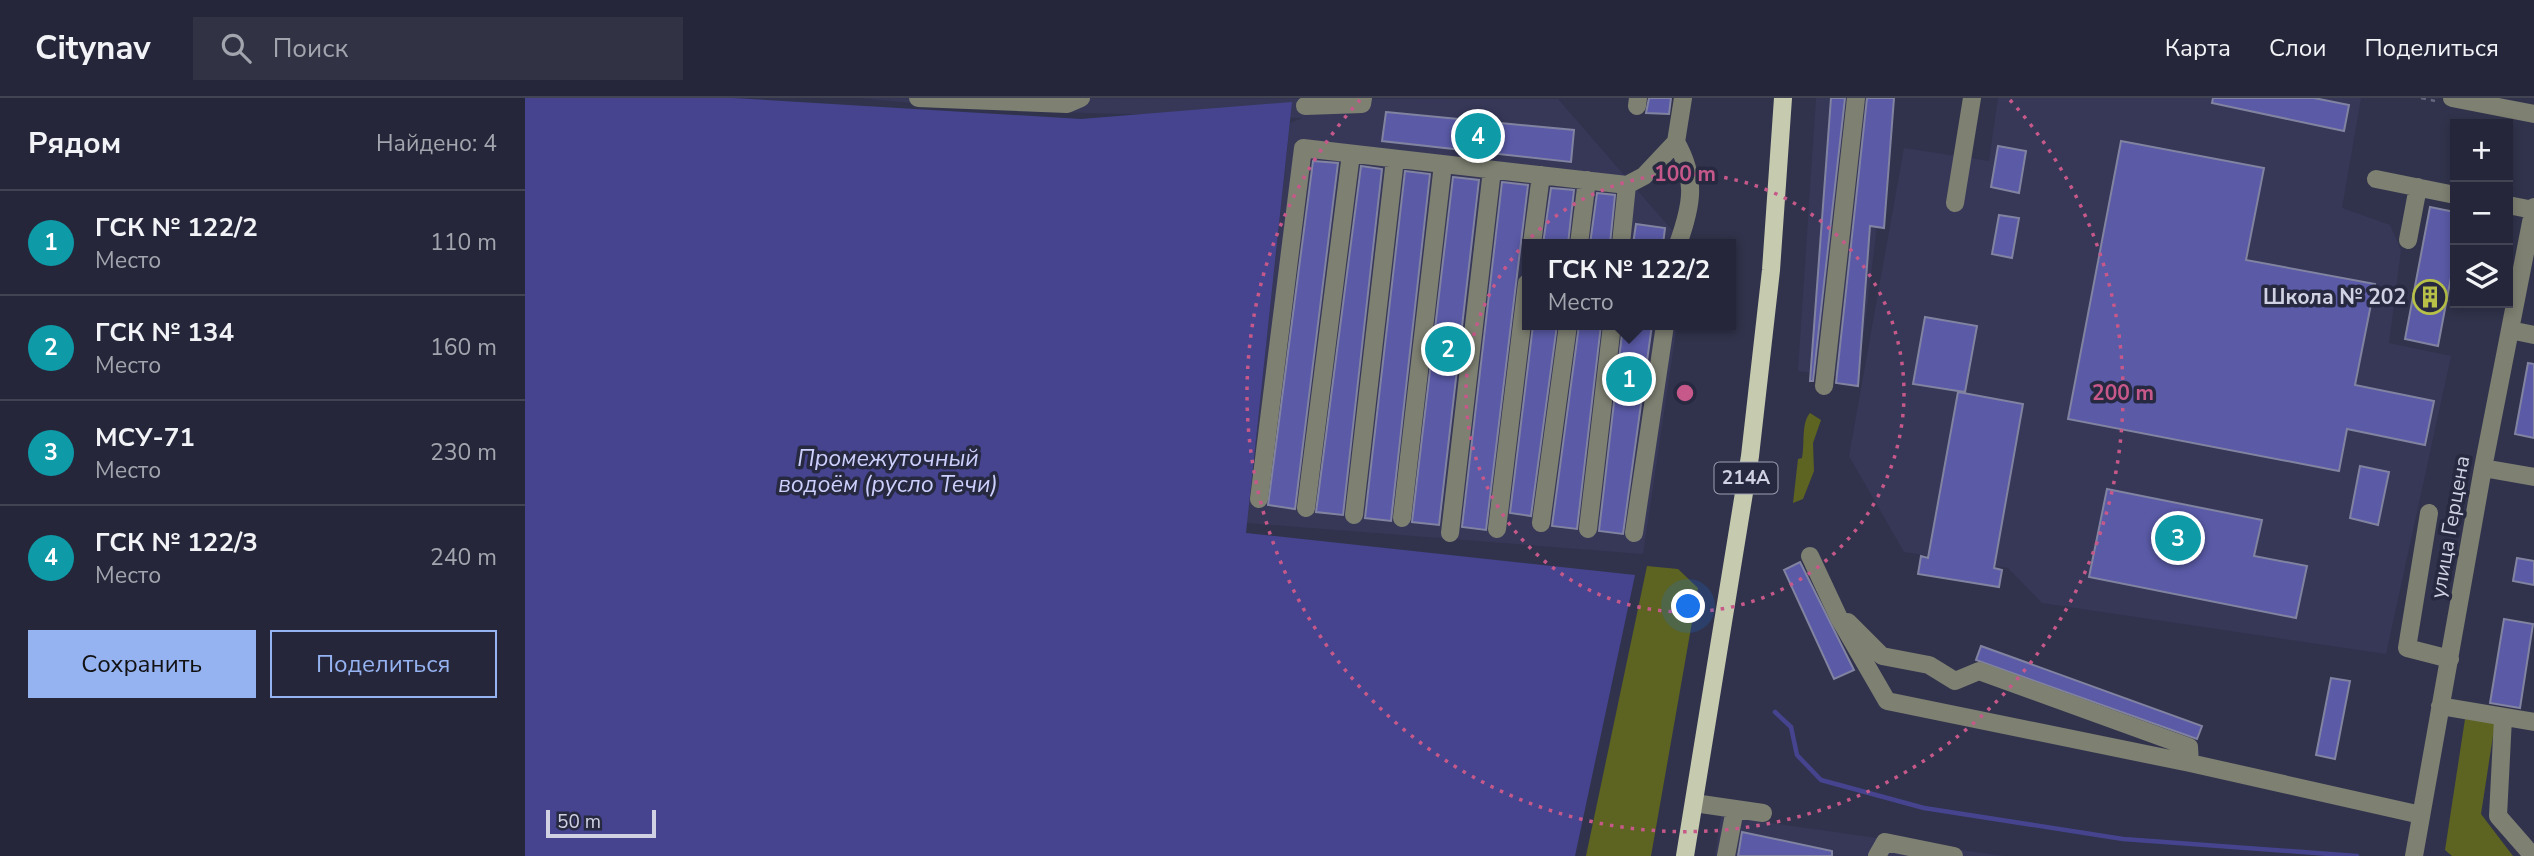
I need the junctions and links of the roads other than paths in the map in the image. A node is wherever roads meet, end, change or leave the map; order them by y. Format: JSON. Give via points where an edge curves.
{"nodes":[{"id":1,"x":918,"y":98,"type":"edge"},
{"id":2,"x":1081,"y":98,"type":"edge"},
{"id":3,"x":1363,"y":98,"type":"edge"},
{"id":4,"x":1682,"y":98,"type":"edge"},
{"id":5,"x":1783,"y":98,"type":"edge"},
{"id":6,"x":1856,"y":98,"type":"edge"},
{"id":7,"x":1972,"y":98,"type":"edge"},
{"id":8,"x":2452,"y":98,"type":"edge"},
{"id":9,"x":1305,"y":106,"type":"dead end"},
{"id":10,"x":2534,"y":114,"type":"edge"},
{"id":11,"x":1676,"y":142,"type":"junction"},
{"id":12,"x":1352,"y":154,"type":"junction"},
{"id":13,"x":1395,"y":159,"type":"junction"},
{"id":14,"x":1443,"y":164,"type":"junction"},
{"id":15,"x":1492,"y":170,"type":"junction"},
{"id":16,"x":1541,"y":175,"type":"junction"},
{"id":17,"x":2376,"y":179,"type":"dead end"},
{"id":18,"x":1587,"y":180,"type":"junction"},
{"id":19,"x":1627,"y":185,"type":"junction"},
{"id":20,"x":2418,"y":187,"type":"junction"},
{"id":21,"x":2450,"y":194,"type":"edge"},
{"id":22,"x":1955,"y":204,"type":"dead end"},
{"id":23,"x":2513,"y":206,"type":"edge"},
{"id":24,"x":2534,"y":209,"type":"edge"},
{"id":25,"x":1533,"y":239,"type":"edge"},
{"id":26,"x":1580,"y":239,"type":"edge"},
{"id":27,"x":1622,"y":239,"type":"edge"},
{"id":28,"x":1680,"y":239,"type":"edge"},
{"id":29,"x":2408,"y":240,"type":"dead end"},
{"id":30,"x":1522,"y":330,"type":"edge"},
{"id":31,"x":1567,"y":330,"type":"edge"},
{"id":32,"x":1611,"y":330,"type":"edge"},
{"id":33,"x":1664,"y":330,"type":"edge"},
{"id":34,"x":2510,"y":330,"type":"junction"},
{"id":35,"x":2534,"y":335,"type":"edge"},
{"id":36,"x":1823,"y":386,"type":"dead end"},
{"id":37,"x":2483,"y":468,"type":"junction"},
{"id":38,"x":2534,"y":477,"type":"edge"},
{"id":39,"x":1259,"y":499,"type":"dead end"},
{"id":40,"x":1306,"y":508,"type":"dead end"},
{"id":41,"x":2429,"y":513,"type":"dead end"},
{"id":42,"x":1354,"y":515,"type":"dead end"},
{"id":43,"x":1402,"y":518,"type":"dead end"},
{"id":44,"x":1541,"y":523,"type":"dead end"},
{"id":45,"x":1497,"y":529,"type":"dead end"},
{"id":46,"x":1588,"y":529,"type":"dead end"},
{"id":47,"x":1450,"y":533,"type":"dead end"},
{"id":48,"x":1634,"y":533,"type":"dead end"},
{"id":49,"x":1810,"y":556,"type":"dead end"},
{"id":50,"x":1839,"y":618,"type":"junction"},
{"id":51,"x":2450,"y":659,"type":"junction"},
{"id":52,"x":2440,"y":706,"type":"junction"},
{"id":53,"x":2503,"y":718,"type":"junction"},
{"id":54,"x":2534,"y":722,"type":"edge"},
{"id":55,"x":2190,"y":763,"type":"junction"},
{"id":56,"x":1694,"y":803,"type":"junction"},
{"id":57,"x":1735,"y":809,"type":"junction"},
{"id":58,"x":1763,"y":813,"type":"dead end"},
{"id":59,"x":2420,"y":816,"type":"junction"},
{"id":60,"x":1685,"y":856,"type":"edge"},
{"id":61,"x":1726,"y":856,"type":"edge"},
{"id":62,"x":1877,"y":856,"type":"edge"},
{"id":63,"x":1954,"y":856,"type":"edge"},
{"id":64,"x":2414,"y":856,"type":"edge"},
{"id":65,"x":2533,"y":856,"type":"edge"}],
"edges":[{"from":1,"to":2,"type":"street","via":[[1067,104]]},
{"from":3,"to":9,"type":"street","via":[[1361,104]]},
{"from":4,"to":11,"type":"street"},
{"from":5,"to":56,"type":"main road","number":"214А","via":[[1771,270],[1750,456]]},
{"from":6,"to":36,"type":"street"},
{"from":7,"to":22,"type":"street"},
{"from":8,"to":10,"type":"street"},
{"from":11,"to":19,"type":"street","via":[[1644,176]]},
{"from":11,"to":28,"type":"street","via":[[1689,165],[1687,219]]},
{"from":12,"to":13,"type":"street"},
{"from":12,"to":39,"type":"street","via":[[1303,148]]},
{"from":12,"to":40,"type":"street"},
{"from":13,"to":14,"type":"street"},
{"from":13,"to":42,"type":"street"},
{"from":14,"to":15,"type":"street"},
{"from":14,"to":43,"type":"street"},
{"from":15,"to":16,"type":"street"},
{"from":15,"to":47,"type":"street"},
{"from":16,"to":18,"type":"street"},
{"from":16,"to":25,"type":"street"},
{"from":17,"to":20,"type":"street"},
{"from":18,"to":19,"type":"street"},
{"from":18,"to":26,"type":"street"},
{"from":19,"to":27,"type":"street"},
{"from":20,"to":21,"type":"street"},
{"from":20,"to":29,"type":"street"},
{"from":23,"to":24,"type":"street"},
{"from":24,"to":34,"type":"street","name":"улица Герцена"},
{"from":30,"to":45,"type":"street"},
{"from":31,"to":44,"type":"street"},
{"from":32,"to":46,"type":"street"},
{"from":33,"to":48,"type":"street"},
{"from":34,"to":35,"type":"street"},
{"from":34,"to":37,"type":"street","name":"улица Герцена"},
{"from":37,"to":38,"type":"street"},
{"from":37,"to":51,"type":"street","name":"улица Герцена"},
{"from":41,"to":51,"type":"street","via":[[2407,648]]},
{"from":49,"to":50,"type":"street"},
{"from":50,"to":55,"type":"street","via":[[1850,623],[1882,656],[1929,665],[1955,681],[1979,671],[2189,747]]},
{"from":50,"to":55,"type":"street","via":[[1887,701]]},
{"from":51,"to":52,"type":"street","name":"улица Герцена"},
{"from":52,"to":53,"type":"street"},
{"from":52,"to":59,"type":"street","name":"улица Герцена"},
{"from":53,"to":54,"type":"street"},
{"from":53,"to":65,"type":"street","via":[[2498,816]]},
{"from":55,"to":59,"type":"street"},
{"from":56,"to":57,"type":"street"},
{"from":56,"to":60,"type":"main road","number":"214А"},
{"from":57,"to":58,"type":"street"},
{"from":57,"to":61,"type":"street"},
{"from":59,"to":64,"type":"street","name":"улица Герцена"},
{"from":62,"to":63,"type":"street","via":[[1885,842]]}]}
